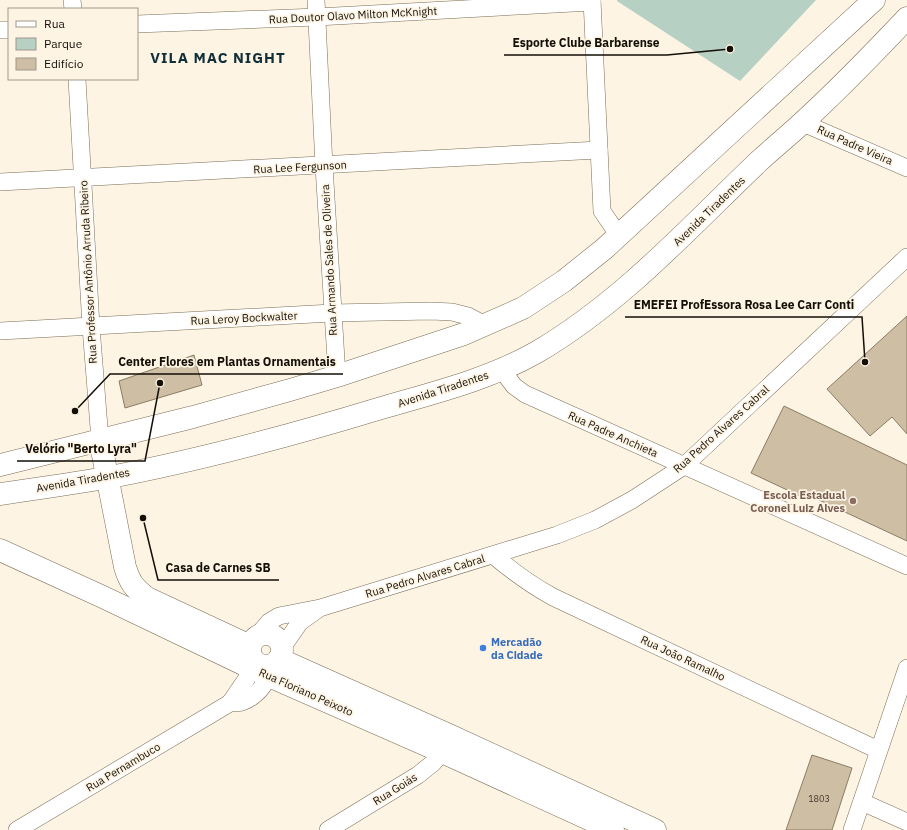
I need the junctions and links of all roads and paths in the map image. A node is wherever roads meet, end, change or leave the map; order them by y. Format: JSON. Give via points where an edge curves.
{"nodes":[{"id":1,"x":874,"y":0,"type":"edge"},
{"id":2,"x":592,"y":1,"type":"edge"},
{"id":3,"x":483,"y":4,"type":"edge"},
{"id":4,"x":316,"y":8,"type":"edge"},
{"id":5,"x":138,"y":24,"type":"edge"},
{"id":6,"x":903,"y":29,"type":"edge"},
{"id":7,"x":77,"y":80,"type":"edge"},
{"id":8,"x":803,"y":123,"type":"junction"},
{"id":9,"x":600,"y":150,"type":"junction"},
{"id":10,"x":324,"y":166,"type":"junction"},
{"id":11,"x":907,"y":168,"type":"edge"},
{"id":12,"x":83,"y":177,"type":"junction"},
{"id":13,"x":0,"y":182,"type":"edge"},
{"id":14,"x":619,"y":236,"type":"junction"},
{"id":15,"x":907,"y":257,"type":"edge"},
{"id":16,"x":332,"y":313,"type":"junction"},
{"id":17,"x":485,"y":325,"type":"junction"},
{"id":18,"x":91,"y":327,"type":"junction"},
{"id":19,"x":0,"y":331,"type":"edge"},
{"id":20,"x":502,"y":370,"type":"junction"},
{"id":21,"x":337,"y":376,"type":"junction"},
{"id":22,"x":100,"y":440,"type":"junction"},
{"id":23,"x":0,"y":465,"type":"edge"},
{"id":24,"x":684,"y":466,"type":"junction"},
{"id":25,"x":106,"y":478,"type":"junction"},
{"id":26,"x":0,"y":494,"type":"edge"},
{"id":27,"x":0,"y":550,"type":"edge"},
{"id":28,"x":493,"y":555,"type":"junction"},
{"id":29,"x":907,"y":566,"type":"edge"},
{"id":30,"x":129,"y":581,"type":"junction"},
{"id":31,"x":104,"y":598,"type":"junction"},
{"id":32,"x":320,"y":608,"type":"junction"},
{"id":33,"x":251,"y":651,"type":"junction"},
{"id":34,"x":277,"y":662,"type":"junction"},
{"id":35,"x":907,"y":668,"type":"edge"},
{"id":36,"x":903,"y":695,"type":"edge"},
{"id":37,"x":230,"y":703,"type":"junction"},
{"id":38,"x":445,"y":743,"type":"junction"},
{"id":39,"x":878,"y":750,"type":"junction"},
{"id":40,"x":862,"y":802,"type":"junction"},
{"id":41,"x":907,"y":822,"type":"edge"},
{"id":42,"x":17,"y":830,"type":"edge"},
{"id":43,"x":328,"y":830,"type":"edge"},
{"id":44,"x":613,"y":830,"type":"edge"},
{"id":45,"x":655,"y":830,"type":"edge"},
{"id":46,"x":852,"y":830,"type":"edge"}],
"edges":[{"from":1,"to":14,"type":"main road"},
{"from":2,"to":3,"type":"street","name":"Rua Doutor Olavo Milton McKnight"},
{"from":2,"to":9,"type":"street"},
{"from":3,"to":4,"type":"street","name":"Rua Doutor Olavo Milton McKnight"},
{"from":4,"to":5,"type":"street","name":"Rua Doutor Olavo Milton McKnight"},
{"from":4,"to":10,"type":"street","name":"Rua Armando Sales de Oliveira"},
{"from":6,"to":8,"type":"main road","name":"Avenida Tiradentes"},
{"from":7,"to":12,"type":"street","name":"Rua Professor Antônio Arruda Ribeiro"},
{"from":8,"to":11,"type":"street","name":"Rua Padre Vieira"},
{"from":8,"to":20,"type":"main road","name":"Avenida Tiradentes","via":[[622,292],[568,333]]},
{"from":9,"to":10,"type":"street","name":"Rua Lee Fergunson"},
{"from":9,"to":14,"type":"street","via":[[602,211]]},
{"from":10,"to":12,"type":"street","name":"Rua Lee Fergunson"},
{"from":10,"to":16,"type":"street","name":"Rua Armando Sales de Oliveira"},
{"from":12,"to":13,"type":"street","name":"Rua Lee Fergunson"},
{"from":12,"to":18,"type":"street","name":"Rua Professor Antônio Arruda Ribeiro"},
{"from":14,"to":17,"type":"main road","via":[[564,281],[523,308]]},
{"from":15,"to":24,"type":"street","name":"Rua Pedro Alvares Cabral"},
{"from":16,"to":17,"type":"street","name":"Rua Leroy Bockwalter","via":[[452,312],[468,316]]},
{"from":16,"to":18,"type":"street","name":"Rua Leroy Bockwalter"},
{"from":16,"to":21,"type":"street","name":"Rua Armando Sales de Oliveira"},
{"from":17,"to":21,"type":"main road"},
{"from":18,"to":19,"type":"street","name":"Rua Leroy Bockwalter"},
{"from":18,"to":22,"type":"street","name":"Rua Professor Antônio Arruda Ribeiro"},
{"from":20,"to":24,"type":"street","name":"Rua Padre Anchieta","via":[[514,386],[525,394]]},
{"from":20,"to":25,"type":"main road","name":"Avenida Tiradentes","via":[[480,379],[348,418],[202,457]]},
{"from":21,"to":22,"type":"main road","via":[[193,417]]},
{"from":22,"to":23,"type":"main road"},
{"from":22,"to":25,"type":"main road","name":"Rua Professor Antônio Arruda Ribeiro"},
{"from":24,"to":28,"type":"street","name":"Rua Pedro Alvares Cabral","via":[[632,500],[595,520]]},
{"from":24,"to":29,"type":"street","name":"Rua Padre Anchieta"},
{"from":25,"to":26,"type":"main road","name":"Avenida Tiradentes"},
{"from":25,"to":30,"type":"main road","name":"Rua Professor Antônio Arruda Ribeiro"},
{"from":27,"to":31,"type":"main road","name":"Rua Floriano Peixoto"},
{"from":28,"to":32,"type":"street","name":"Rua Pedro Alvares Cabral"},
{"from":28,"to":39,"type":"street","name":"Rua João Ramalho","via":[[520,577],[553,597]]},
{"from":30,"to":31,"type":"main road"},
{"from":30,"to":33,"type":"main road","name":"Rua Floriano Peixoto","via":[[147,598]]},
{"from":31,"to":33,"type":"main road","name":"Rua Floriano Peixoto"},
{"from":32,"to":33,"type":"street","name":"Rua Pedro Alvares Cabral","via":[[279,616],[269,622]]},
{"from":32,"to":34,"type":"street","name":"Rua Pedro Alvares Cabral","via":[[300,622]]},
{"from":33,"to":34,"type":"main road","name":"Rua Floriano Peixoto"},
{"from":33,"to":34,"type":"main road","via":[[262,634],[273,635],[278,638]]},
{"from":33,"to":37,"type":"street","name":"Rua Pernambuco","via":[[247,678]]},
{"from":34,"to":37,"type":"street","name":"Rua Pernambuco","via":[[261,690],[242,702]]},
{"from":34,"to":38,"type":"main road","name":"Rua Floriano Peixoto"},
{"from":35,"to":36,"type":"street"},
{"from":36,"to":39,"type":"street"},
{"from":37,"to":42,"type":"street","name":"Rua Pernambuco"},
{"from":38,"to":43,"type":"street","name":"Rua Goiás","via":[[433,763],[418,775]]},
{"from":38,"to":44,"type":"main road","name":"Rua Floriano Peixoto"},
{"from":38,"to":45,"type":"main road","name":"Rua Floriano Peixoto"},
{"from":39,"to":40,"type":"street"},
{"from":40,"to":41,"type":"street"},
{"from":40,"to":46,"type":"street"}]}
